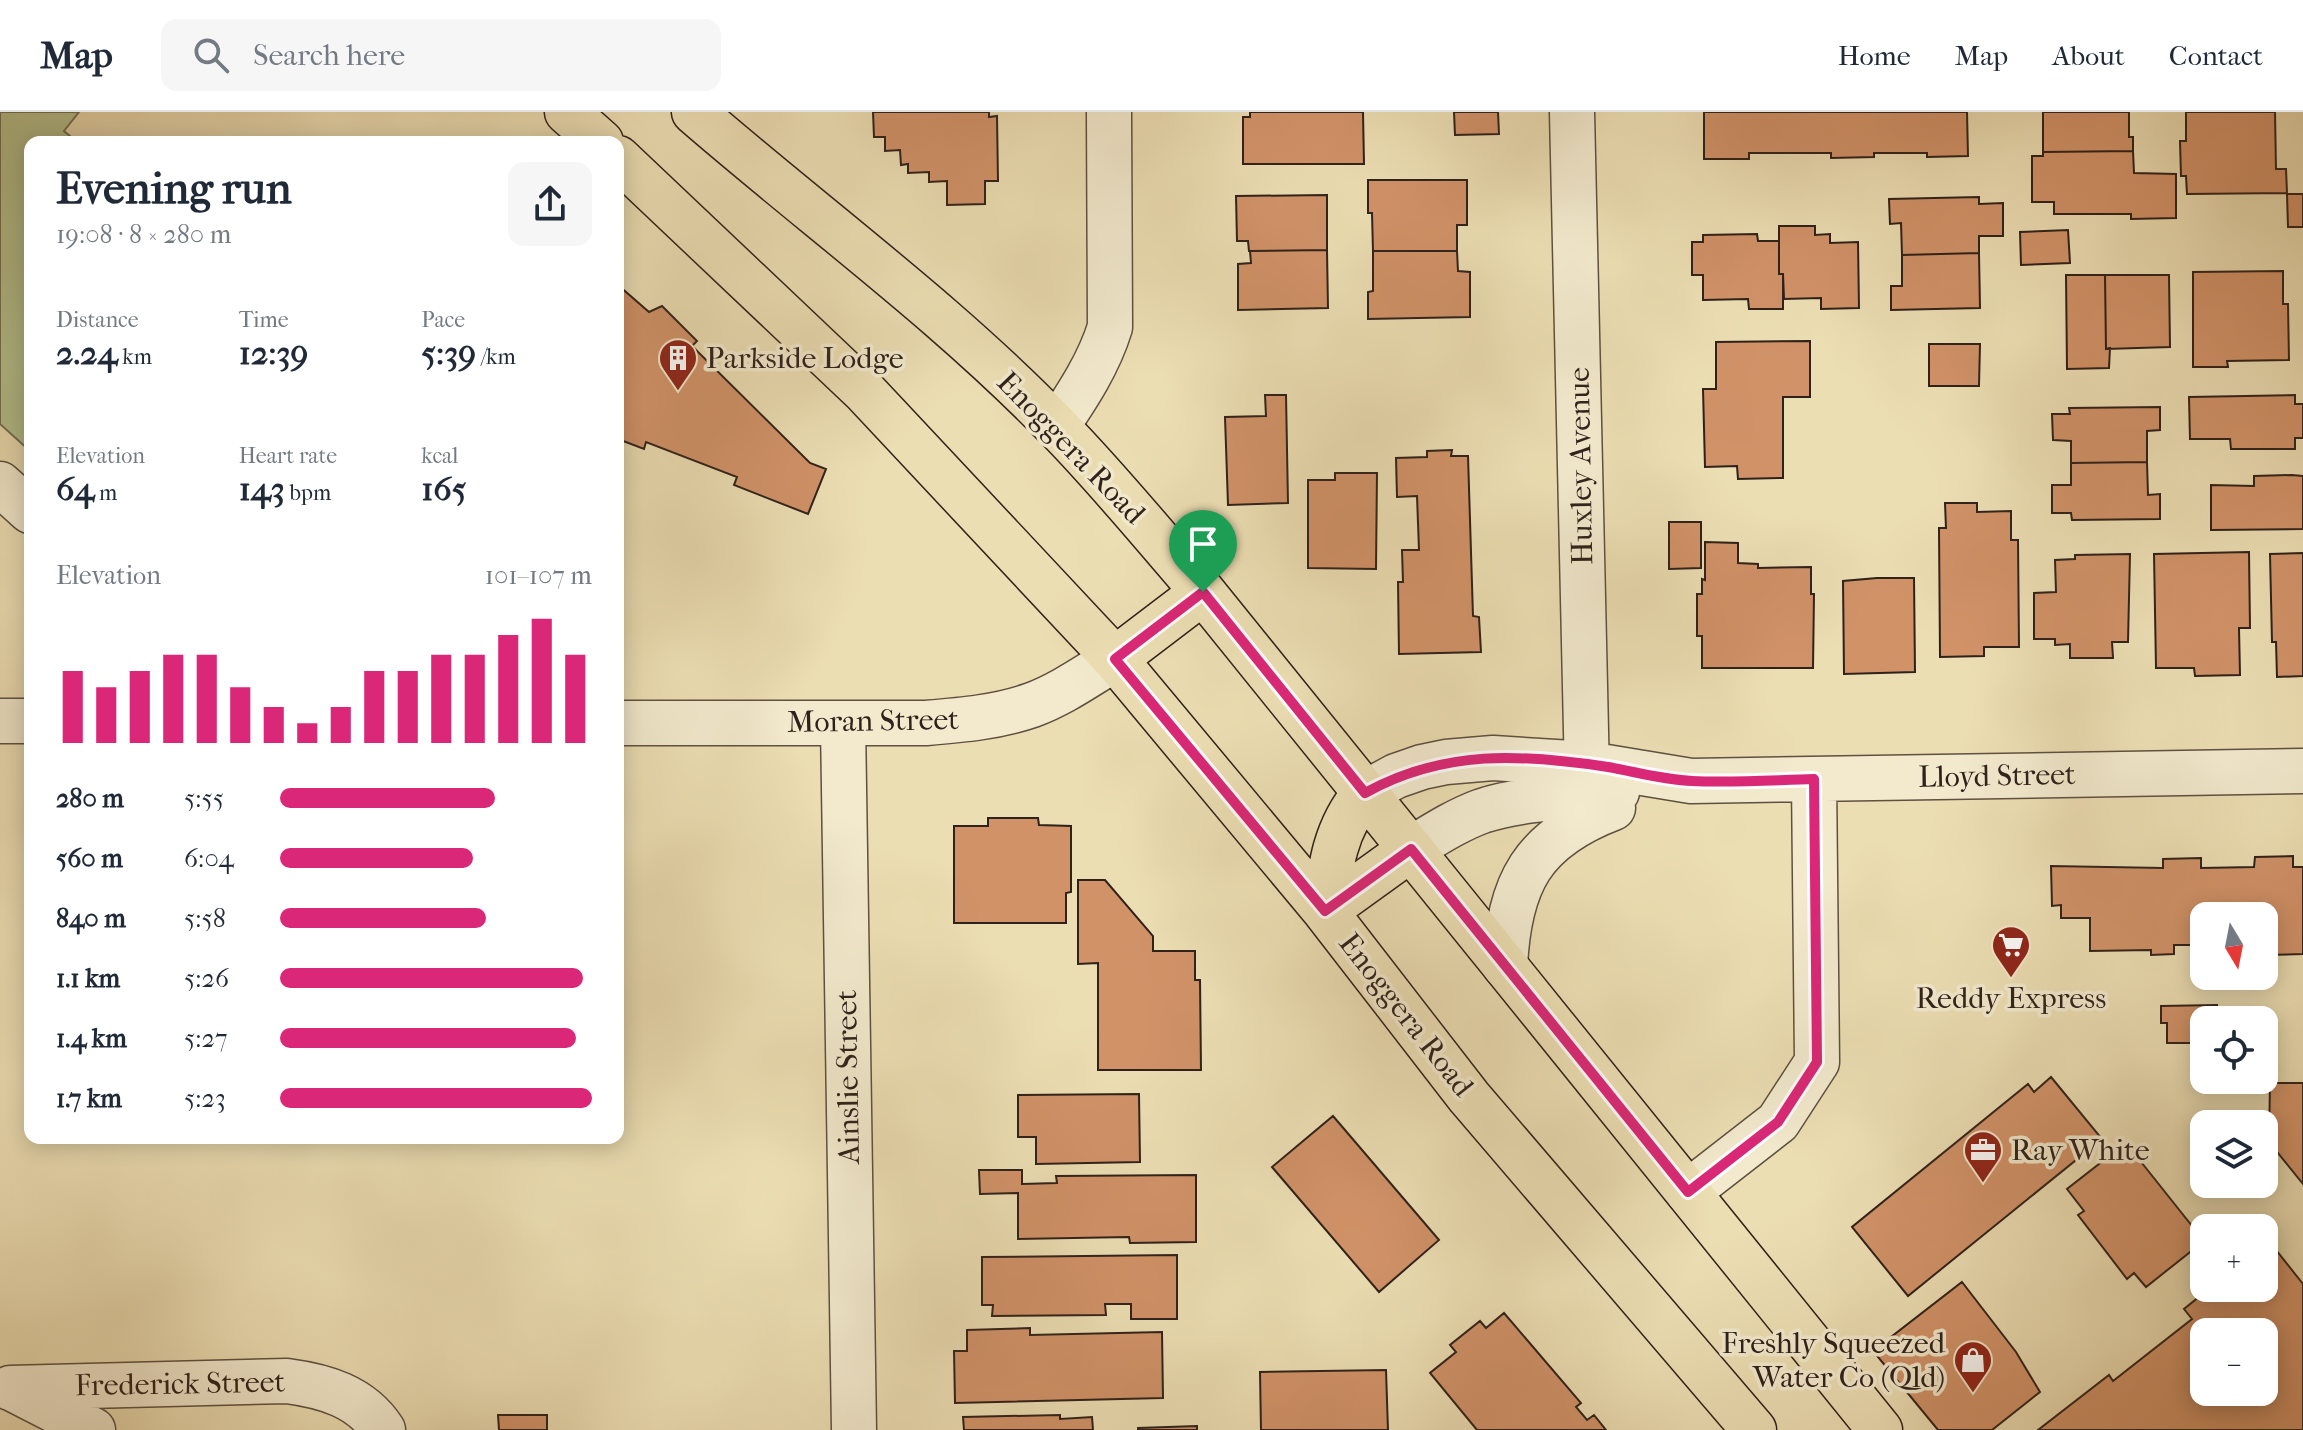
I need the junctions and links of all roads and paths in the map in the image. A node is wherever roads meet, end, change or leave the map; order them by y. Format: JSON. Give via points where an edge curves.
{"nodes":[{"id":1,"x":567,"y":112,"type":"edge"},
{"id":2,"x":694,"y":112,"type":"edge"},
{"id":3,"x":1109,"y":112,"type":"edge"},
{"id":4,"x":1572,"y":112,"type":"edge"},
{"id":5,"x":594,"y":136,"type":"edge"},
{"id":6,"x":624,"y":164,"type":"edge"},
{"id":7,"x":1057,"y":426,"type":"junction"},
{"id":8,"x":0,"y":484,"type":"edge"},
{"id":9,"x":24,"y":506,"type":"edge"},
{"id":10,"x":1203,"y":592,"type":"junction"},
{"id":11,"x":1115,"y":659,"type":"junction"},
{"id":12,"x":0,"y":721,"type":"edge"},
{"id":13,"x":24,"y":721,"type":"edge"},
{"id":14,"x":624,"y":723,"type":"edge"},
{"id":15,"x":843,"y":724,"type":"junction"},
{"id":16,"x":2303,"y":771,"type":"edge"},
{"id":17,"x":1814,"y":779,"type":"junction"},
{"id":18,"x":1365,"y":793,"type":"junction"},
{"id":19,"x":1588,"y":793,"type":"junction"},
{"id":20,"x":1411,"y":849,"type":"junction"},
{"id":21,"x":1325,"y":911,"type":"junction"},
{"id":22,"x":1505,"y":966,"type":"junction"},
{"id":23,"x":1688,"y":1192,"type":"junction"},
{"id":24,"x":5,"y":1385,"type":"edge"},
{"id":25,"x":93,"y":1430,"type":"edge"},
{"id":26,"x":383,"y":1430,"type":"edge"},
{"id":27,"x":854,"y":1430,"type":"edge"},
{"id":28,"x":1754,"y":1430,"type":"edge"},
{"id":29,"x":1880,"y":1430,"type":"edge"}],
"edges":[{"from":1,"to":5,"type":"main road"},
{"from":2,"to":7,"type":"main road","name":"Enoggera Road","via":[[941,319]]},
{"from":3,"to":7,"type":"street","via":[[1110,327],[1094,366]]},
{"from":4,"to":19,"type":"street","name":"Huxley Avenue"},
{"from":6,"to":11,"type":"main road","name":"Enoggera Road","via":[[864,391]]},
{"from":7,"to":10,"type":"main road","name":"Enoggera Road"},
{"from":8,"to":9,"type":"street"},
{"from":10,"to":11,"type":"main road"},
{"from":10,"to":18,"type":"main road","name":"Enoggera Road"},
{"from":11,"to":15,"type":"street","name":"Moran Street","via":[[1061,692],[999,715]]},
{"from":11,"to":21,"type":"main road","name":"Enoggera Road"},
{"from":12,"to":13,"type":"street"},
{"from":14,"to":15,"type":"street","name":"Moran Street"},
{"from":15,"to":27,"type":"street","name":"Ainslie Street"},
{"from":16,"to":17,"type":"street","name":"Lloyd Street"},
{"from":17,"to":19,"type":"street","name":"Lloyd Street","via":[[1691,781],[1623,804]]},
{"from":17,"to":23,"type":"street","via":[[1817,1062],[1778,1122]]},
{"from":18,"to":19,"type":"street","name":"Lloyd Street","via":[[1396,776],[1446,762],[1522,758]]},
{"from":18,"to":20,"type":"main road","name":"Enoggera Road"},
{"from":18,"to":21,"type":"main road","via":[[1340,830]]},
{"from":19,"to":20,"type":"street","via":[[1491,808]]},
{"from":19,"to":22,"type":"street","name":"Lloyd Street","via":[[1522,877],[1511,909]]},
{"from":20,"to":21,"type":"main road"},
{"from":20,"to":22,"type":"main road","name":"Enoggera Road"},
{"from":21,"to":28,"type":"main road","name":"Enoggera Road","via":[[1469,1097]]},
{"from":22,"to":23,"type":"main road","name":"Enoggera Road"},
{"from":23,"to":29,"type":"main road","name":"Enoggera Road"},
{"from":24,"to":25,"type":"street","name":"Frederick Street"},
{"from":24,"to":26,"type":"street","name":"Frederick Street","via":[[287,1381],[347,1397]]}]}
